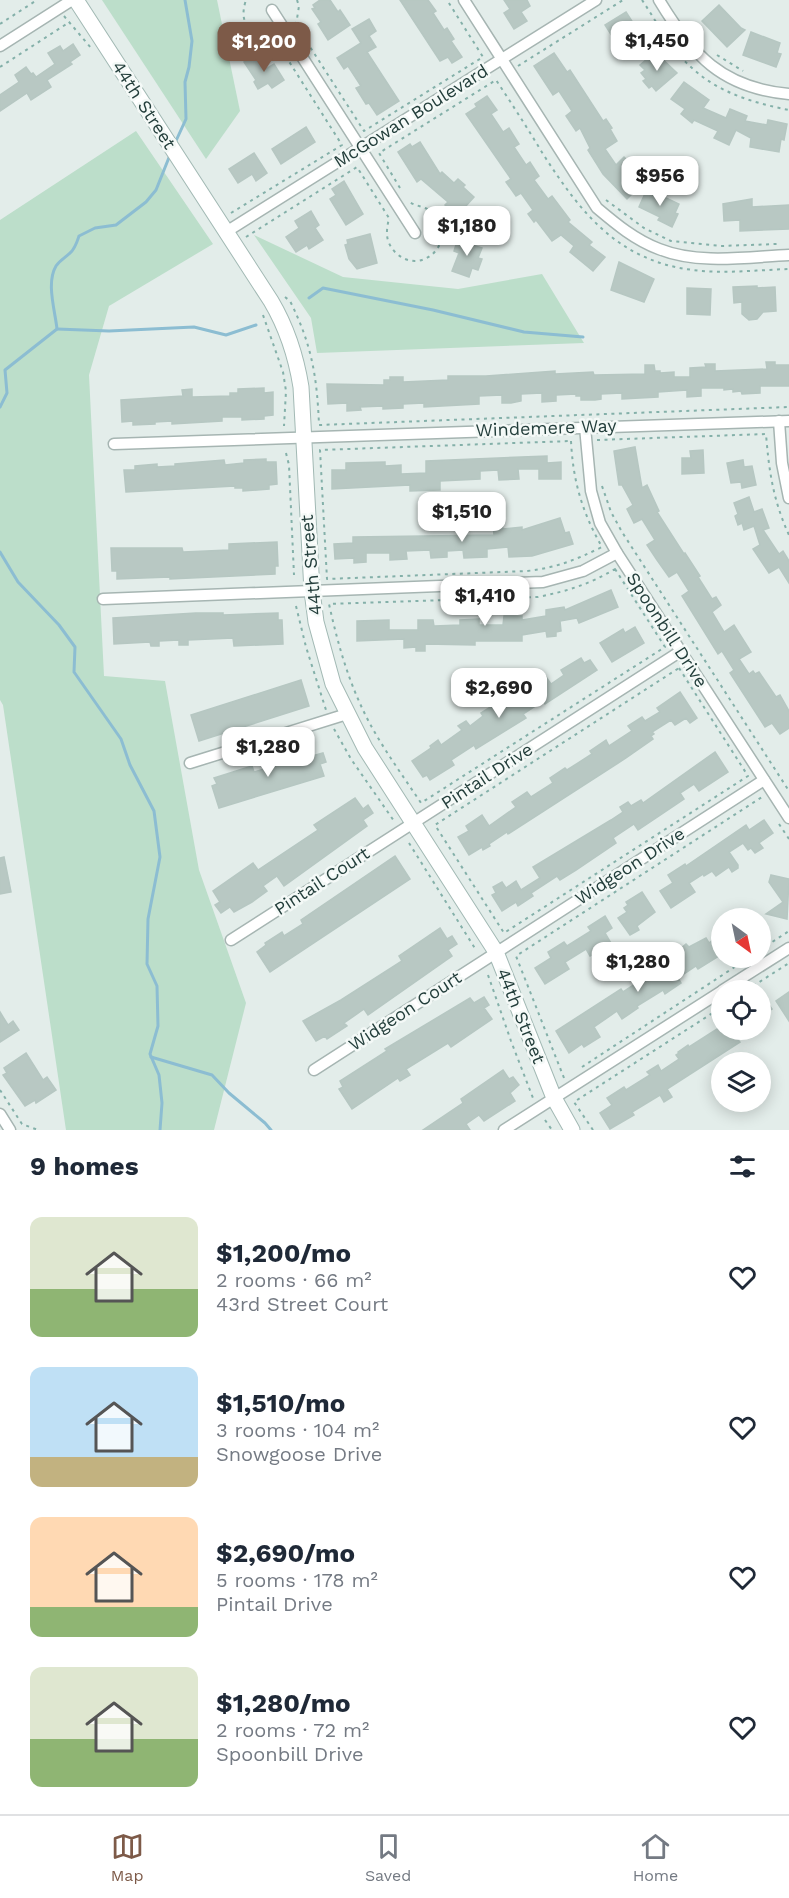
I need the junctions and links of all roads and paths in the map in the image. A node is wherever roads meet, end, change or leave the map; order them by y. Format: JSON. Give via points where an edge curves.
{"nodes":[{"id":1,"x":38,"y":0,"type":"edge"},
{"id":2,"x":72,"y":0,"type":"edge"},
{"id":3,"x":76,"y":0,"type":"edge"},
{"id":4,"x":246,"y":0,"type":"edge"},
{"id":5,"x":297,"y":0,"type":"edge"},
{"id":6,"x":447,"y":0,"type":"edge"},
{"id":7,"x":464,"y":0,"type":"edge"},
{"id":8,"x":596,"y":0,"type":"edge"},
{"id":9,"x":623,"y":0,"type":"edge"},
{"id":10,"x":659,"y":0,"type":"edge"},
{"id":11,"x":272,"y":10,"type":"dead end"},
{"id":12,"x":68,"y":23,"type":"dead end"},
{"id":13,"x":0,"y":24,"type":"edge"},
{"id":14,"x":0,"y":46,"type":"edge"},
{"id":15,"x":714,"y":53,"type":"dead end"},
{"id":16,"x":501,"y":59,"type":"junction"},
{"id":17,"x":0,"y":67,"type":"edge"},
{"id":18,"x":517,"y":67,"type":"dead end"},
{"id":19,"x":751,"y":75,"type":"dead end"},
{"id":20,"x":789,"y":94,"type":"edge"},
{"id":21,"x":361,"y":148,"type":"junction"},
{"id":22,"x":402,"y":191,"type":"dead end"},
{"id":23,"x":601,"y":193,"type":"dead end"},
{"id":24,"x":408,"y":201,"type":"dead end"},
{"id":25,"x":225,"y":212,"type":"dead end"},
{"id":26,"x":226,"y":232,"type":"junction"},
{"id":27,"x":415,"y":233,"type":"dead end"},
{"id":28,"x":778,"y":244,"type":"dead end"},
{"id":29,"x":251,"y":245,"type":"dead end"},
{"id":30,"x":789,"y":255,"type":"edge"},
{"id":31,"x":789,"y":269,"type":"edge"},
{"id":32,"x":280,"y":293,"type":"dead end"},
{"id":33,"x":263,"y":315,"type":"dead end"},
{"id":34,"x":789,"y":407,"type":"edge"},
{"id":35,"x":784,"y":421,"type":"edge"},
{"id":36,"x":284,"y":426,"type":"dead end"},
{"id":37,"x":585,"y":427,"type":"junction"},
{"id":38,"x":304,"y":438,"type":"junction"},
{"id":39,"x":571,"y":441,"type":"joint"},
{"id":40,"x":114,"y":444,"type":"dead end"},
{"id":41,"x":597,"y":449,"type":"dead end"},
{"id":42,"x":286,"y":453,"type":"dead end"},
{"id":43,"x":600,"y":478,"type":"dead end"},
{"id":44,"x":789,"y":498,"type":"edge"},
{"id":45,"x":789,"y":534,"type":"edge"},
{"id":46,"x":617,"y":553,"type":"junction"},
{"id":47,"x":294,"y":575,"type":"dead end"},
{"id":48,"x":312,"y":591,"type":"junction"},
{"id":49,"x":103,"y":598,"type":"dead end"},
{"id":50,"x":329,"y":604,"type":"joint"},
{"id":51,"x":296,"y":606,"type":"dead end"},
{"id":52,"x":681,"y":651,"type":"junction"},
{"id":53,"x":326,"y":712,"type":"dead end"},
{"id":54,"x":347,"y":714,"type":"junction"},
{"id":55,"x":334,"y":729,"type":"dead end"},
{"id":56,"x":190,"y":763,"type":"dead end"},
{"id":57,"x":764,"y":780,"type":"junction"},
{"id":58,"x":789,"y":791,"type":"edge"},
{"id":59,"x":767,"y":806,"type":"dead end"},
{"id":60,"x":784,"y":820,"type":"edge"},
{"id":61,"x":394,"y":821,"type":"dead end"},
{"id":62,"x":413,"y":823,"type":"junction"},
{"id":63,"x":435,"y":825,"type":"joint"},
{"id":64,"x":789,"y":839,"type":"edge"},
{"id":65,"x":409,"y":843,"type":"dead end"},
{"id":66,"x":789,"y":931,"type":"edge"},
{"id":67,"x":231,"y":940,"type":"dead end"},
{"id":68,"x":771,"y":943,"type":"edge"},
{"id":69,"x":789,"y":948,"type":"edge"},
{"id":70,"x":476,"y":950,"type":"dead end"},
{"id":71,"x":496,"y":952,"type":"junction"},
{"id":72,"x":789,"y":963,"type":"edge"},
{"id":73,"x":733,"y":968,"type":"edge"},
{"id":74,"x":488,"y":975,"type":"dead end"},
{"id":75,"x":738,"y":980,"type":"edge"},
{"id":76,"x":763,"y":980,"type":"edge"},
{"id":77,"x":711,"y":997,"type":"edge"},
{"id":78,"x":711,"y":1014,"type":"edge"},
{"id":79,"x":314,"y":1070,"type":"dead end"},
{"id":80,"x":573,"y":1072,"type":"dead end"},
{"id":81,"x":563,"y":1078,"type":"dead end"},
{"id":82,"x":0,"y":1090,"type":"edge"},
{"id":83,"x":533,"y":1098,"type":"dead end"},
{"id":84,"x":554,"y":1098,"type":"junction"},
{"id":85,"x":0,"y":1114,"type":"edge"},
{"id":86,"x":545,"y":1120,"type":"dead end"},
{"id":87,"x":10,"y":1130,"type":"edge"},
{"id":88,"x":38,"y":1130,"type":"edge"},
{"id":89,"x":504,"y":1130,"type":"edge"},
{"id":90,"x":552,"y":1130,"type":"edge"},
{"id":91,"x":572,"y":1130,"type":"edge"},
{"id":92,"x":593,"y":1130,"type":"edge"}],
"edges":[{"from":1,"to":13,"type":"path"},
{"from":2,"to":14,"type":"street"},
{"from":3,"to":26,"type":"street","name":"44th Street"},
{"from":4,"to":25,"type":"path","via":[[244,16],[248,27],[276,41],[342,145],[234,212]]},
{"from":5,"to":6,"type":"path","via":[[300,6],[296,25],[364,130],[483,57]]},
{"from":7,"to":16,"type":"street"},
{"from":8,"to":16,"type":"street","name":"McGowan Boulevard"},
{"from":9,"to":18,"type":"path"},
{"from":10,"to":20,"type":"street","via":[[696,53],[720,73],[750,87]]},
{"from":11,"to":21,"type":"street"},
{"from":12,"to":17,"type":"path"},
{"from":15,"to":19,"type":"path"},
{"from":16,"to":21,"type":"street","name":"McGowan Boulevard"},
{"from":16,"to":30,"type":"street","via":[[597,208],[627,232],[660,250],[697,259]]},
{"from":21,"to":26,"type":"street","name":"McGowan Boulevard"},
{"from":21,"to":27,"type":"street"},
{"from":22,"to":31,"type":"path","via":[[379,153],[496,80],[568,193],[588,217],[619,243],[657,262],[690,270]]},
{"from":23,"to":28,"type":"path","via":[[644,228],[671,241],[721,246]]},
{"from":24,"to":29,"type":"path","via":[[432,211],[444,230],[441,243],[424,260],[413,262],[391,247],[386,236],[389,218],[357,167],[245,236]]},
{"from":26,"to":38,"type":"street","name":"44th Street","via":[[271,301],[290,340],[301,387]]},
{"from":32,"to":34,"type":"path","via":[[290,301],[308,341],[317,380],[319,424]]},
{"from":33,"to":36,"type":"path","via":[[284,372]]},
{"from":35,"to":37,"type":"street","name":"Windemere Way"},
{"from":35,"to":44,"type":"street"},
{"from":37,"to":38,"type":"street","name":"Windemere Way"},
{"from":37,"to":46,"type":"street","name":"Spoonbill Drive","via":[[591,490],[600,523]]},
{"from":38,"to":40,"type":"street","name":"Windemere Way"},
{"from":38,"to":48,"type":"street","name":"44th Street"},
{"from":39,"to":39,"type":"path","via":[[320,450],[327,579],[553,568],[602,547],[587,520],[576,484]]},
{"from":41,"to":45,"type":"path","via":[[597,440],[766,434],[770,481]]},
{"from":42,"to":47,"type":"path"},
{"from":43,"to":58,"type":"path","via":[[622,532]]},
{"from":46,"to":48,"type":"street","via":[[583,571],[543,582]]},
{"from":46,"to":52,"type":"street","name":"Spoonbill Drive"},
{"from":48,"to":49,"type":"street"},
{"from":48,"to":54,"type":"street","name":"44th Street","via":[[324,653]]},
{"from":50,"to":50,"type":"path","via":[[356,695],[421,803],[665,647],[615,569],[592,583],[538,597]]},
{"from":51,"to":53,"type":"path"},
{"from":52,"to":57,"type":"street","name":"Spoonbill Drive"},
{"from":52,"to":62,"type":"street","name":"Pintail Drive"},
{"from":54,"to":56,"type":"street"},
{"from":54,"to":62,"type":"street","name":"44th Street"},
{"from":55,"to":61,"type":"path"},
{"from":57,"to":60,"type":"street","name":"Spoonbill Drive"},
{"from":57,"to":71,"type":"street","name":"Widgeon Drive"},
{"from":59,"to":81,"type":"path","via":[[762,797],[516,956]]},
{"from":60,"to":64,"type":"path"},
{"from":62,"to":67,"type":"street","name":"Pintail Court"},
{"from":62,"to":71,"type":"street","name":"44th Street"},
{"from":63,"to":63,"type":"path","via":[[679,668],[748,776],[504,933]]},
{"from":65,"to":70,"type":"path"},
{"from":66,"to":68,"type":"path"},
{"from":69,"to":75,"type":"street"},
{"from":71,"to":79,"type":"street","name":"Widgeon Court"},
{"from":71,"to":84,"type":"street","name":"44th Street"},
{"from":72,"to":76,"type":"path"},
{"from":73,"to":80,"type":"path"},
{"from":74,"to":83,"type":"path"},
{"from":77,"to":84,"type":"street"},
{"from":78,"to":92,"type":"path","via":[[574,1102]]},
{"from":82,"to":88,"type":"path","via":[[22,1124]]},
{"from":84,"to":89,"type":"street"},
{"from":84,"to":91,"type":"street","name":"44th Street"},
{"from":85,"to":87,"type":"street"},
{"from":86,"to":90,"type":"path"}]}
